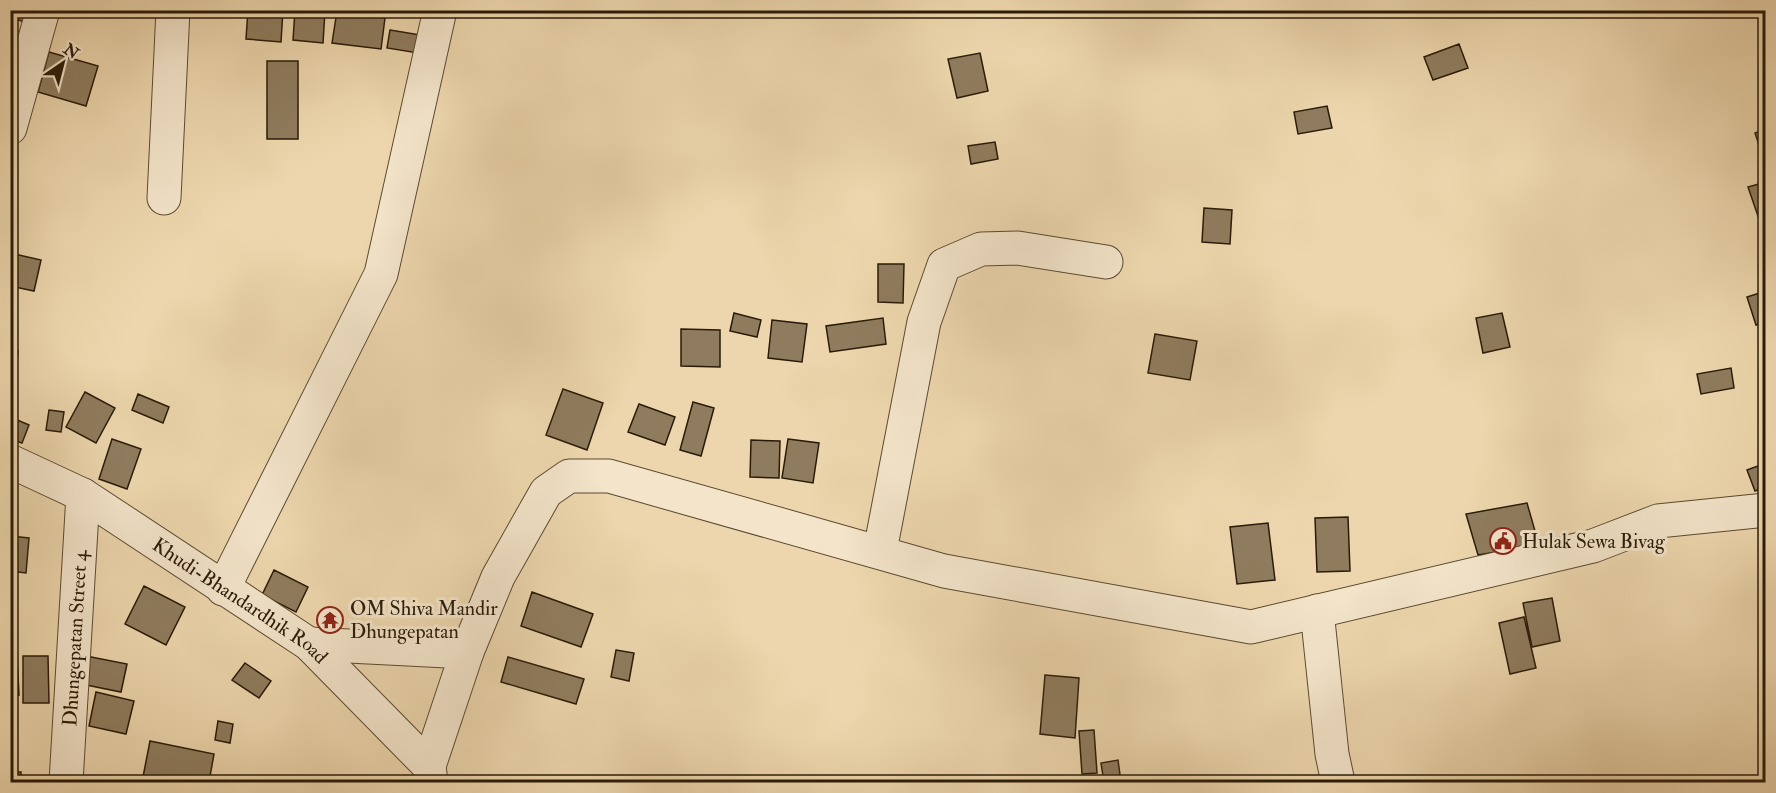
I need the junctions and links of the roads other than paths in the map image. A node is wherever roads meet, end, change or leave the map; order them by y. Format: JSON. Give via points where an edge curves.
{"nodes":[{"id":1,"x":43,"y":10,"type":"edge"},
{"id":2,"x":173,"y":10,"type":"edge"},
{"id":3,"x":440,"y":10,"type":"edge"},
{"id":4,"x":10,"y":128,"type":"edge"},
{"id":5,"x":164,"y":198,"type":"dead end"},
{"id":6,"x":1106,"y":262,"type":"dead end"},
{"id":7,"x":10,"y":461,"type":"edge"},
{"id":8,"x":83,"y":495,"type":"junction"},
{"id":9,"x":1766,"y":510,"type":"edge"},
{"id":10,"x":880,"y":551,"type":"junction"},
{"id":11,"x":223,"y":589,"type":"junction"},
{"id":12,"x":1317,"y":611,"type":"junction"},
{"id":13,"x":309,"y":645,"type":"junction"},
{"id":14,"x":467,"y":652,"type":"junction"},
{"id":15,"x":430,"y":774,"type":"edge"},
{"id":16,"x":66,"y":783,"type":"edge"},
{"id":17,"x":1338,"y":783,"type":"edge"}],
"edges":[{"from":1,"to":4,"type":"street"},
{"from":2,"to":5,"type":"street"},
{"from":3,"to":11,"type":"street","via":[[381,274]]},
{"from":6,"to":10,"type":"street","via":[[1018,248],[981,249],[944,265],[924,322]]},
{"from":7,"to":8,"type":"street","name":"Khudi-Bhandardhik Road"},
{"from":8,"to":11,"type":"street","name":"Khudi-Bhandardhik Road"},
{"from":8,"to":16,"type":"street","name":"Dhungepatan Street 4"},
{"from":9,"to":12,"type":"street","via":[[1658,521],[1593,546]]},
{"from":10,"to":12,"type":"street","via":[[944,571],[1251,627]]},
{"from":10,"to":14,"type":"street","via":[[609,476],[569,476],[546,492],[498,577]]},
{"from":11,"to":13,"type":"street","name":"Khudi-Bhandardhik Road"},
{"from":12,"to":17,"type":"street"},
{"from":13,"to":14,"type":"street"},
{"from":13,"to":15,"type":"street","name":"Khudi-Bhandardhik Road"},
{"from":14,"to":15,"type":"street"}]}
